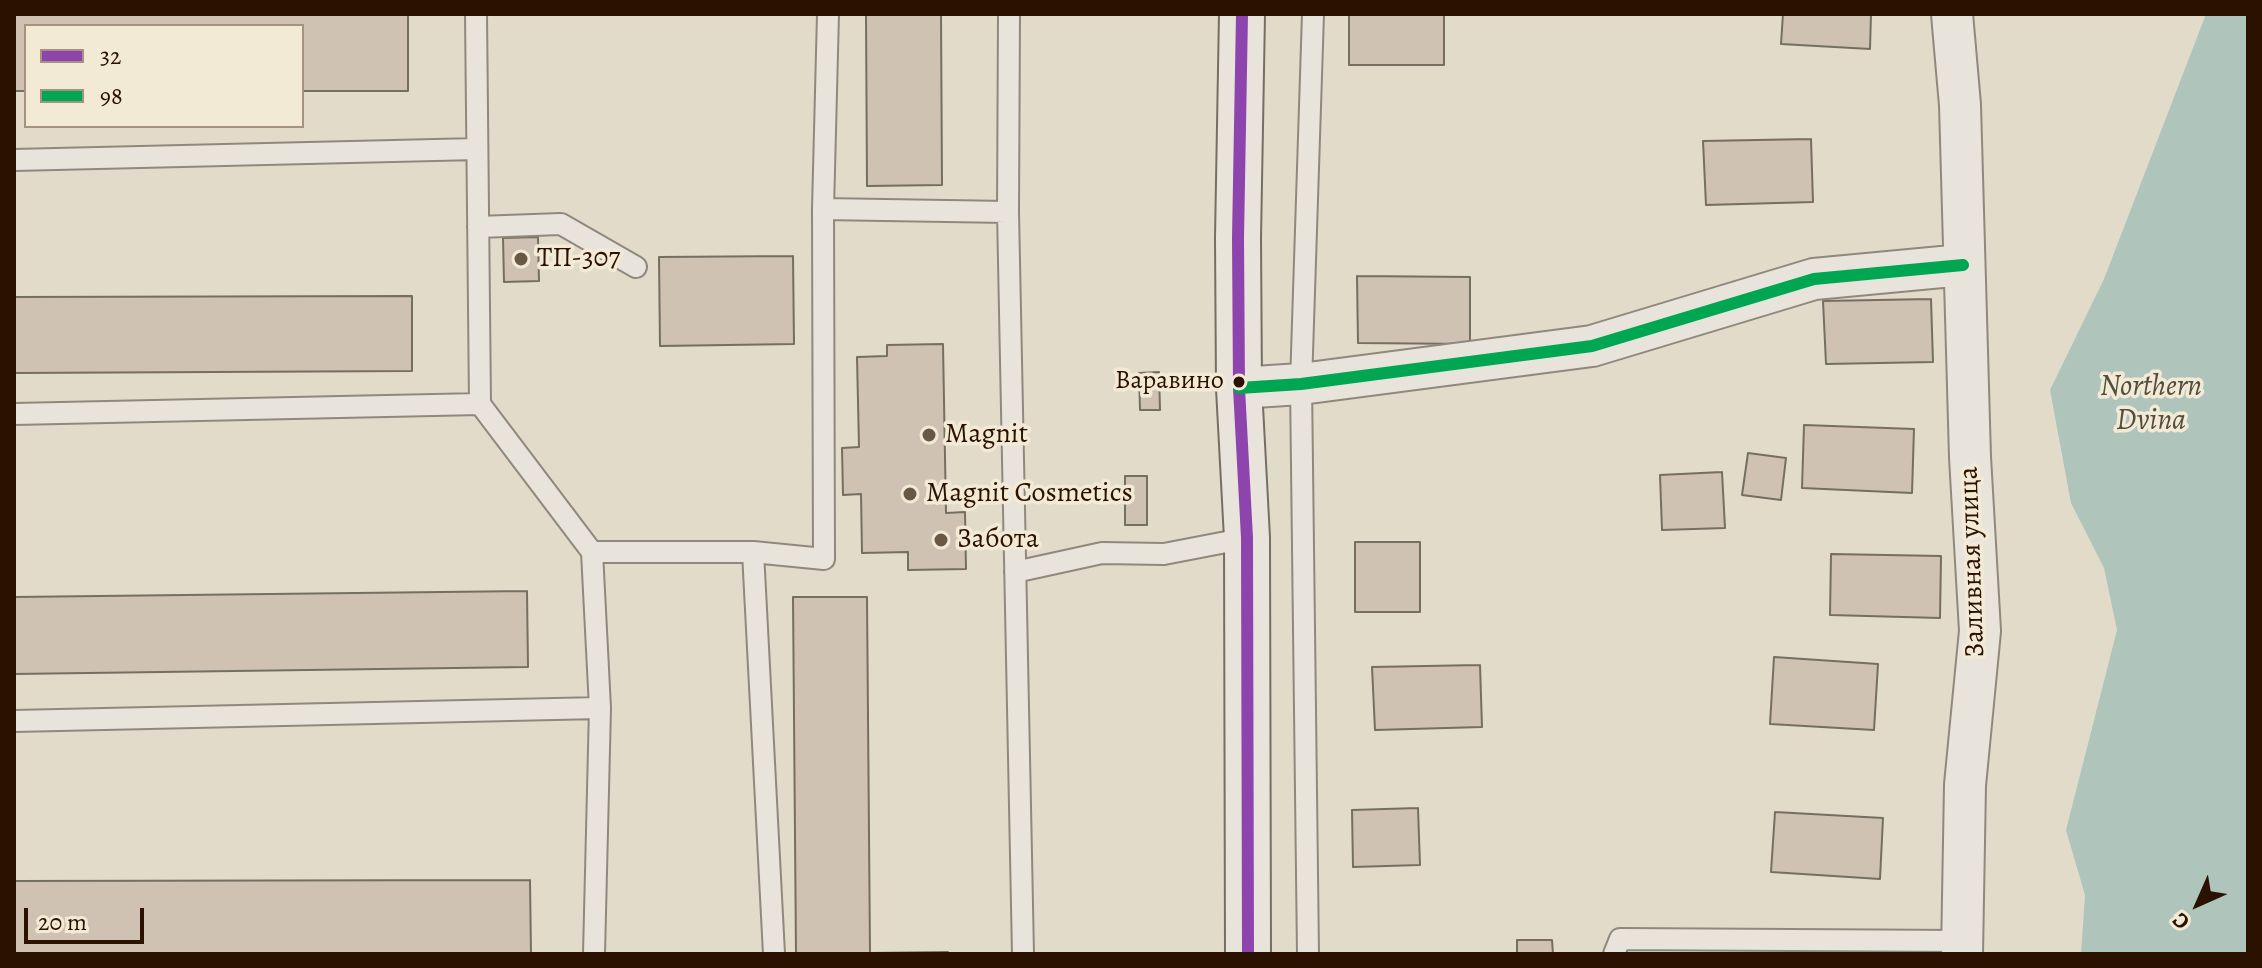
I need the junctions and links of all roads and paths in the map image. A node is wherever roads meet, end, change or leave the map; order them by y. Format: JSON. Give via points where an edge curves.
{"nodes":[{"id":1,"x":476,"y":14,"type":"edge"},
{"id":2,"x":828,"y":14,"type":"edge"},
{"id":3,"x":1009,"y":14,"type":"edge"},
{"id":4,"x":1242,"y":14,"type":"edge"},
{"id":5,"x":1313,"y":14,"type":"edge"},
{"id":6,"x":1952,"y":14,"type":"edge"},
{"id":7,"x":477,"y":149,"type":"junction"},
{"id":8,"x":14,"y":160,"type":"edge"},
{"id":9,"x":823,"y":209,"type":"junction"},
{"id":10,"x":1008,"y":212,"type":"junction"},
{"id":11,"x":478,"y":227,"type":"junction"},
{"id":12,"x":1963,"y":265,"type":"junction"},
{"id":13,"x":636,"y":267,"type":"dead end"},
{"id":14,"x":1301,"y":384,"type":"junction"},
{"id":15,"x":1239,"y":388,"type":"junction"},
{"id":16,"x":480,"y":404,"type":"junction"},
{"id":17,"x":14,"y":414,"type":"edge"},
{"id":18,"x":1247,"y":538,"type":"junction"},
{"id":19,"x":592,"y":552,"type":"junction"},
{"id":20,"x":753,"y":552,"type":"junction"},
{"id":21,"x":1015,"y":572,"type":"junction"},
{"id":22,"x":600,"y":708,"type":"junction"},
{"id":23,"x":14,"y":721,"type":"edge"},
{"id":24,"x":1962,"y":947,"type":"edge"},
{"id":25,"x":594,"y":954,"type":"edge"},
{"id":26,"x":774,"y":954,"type":"edge"},
{"id":27,"x":1023,"y":954,"type":"edge"},
{"id":28,"x":1248,"y":954,"type":"edge"},
{"id":29,"x":1308,"y":954,"type":"edge"},
{"id":30,"x":1614,"y":954,"type":"edge"}],
"edges":[{"from":1,"to":7,"type":"lane"},
{"from":2,"to":9,"type":"lane"},
{"from":3,"to":10,"type":"lane"},
{"from":4,"to":15,"type":"main road"},
{"from":5,"to":14,"type":"lane"},
{"from":6,"to":12,"type":"street","name":"Заливная улица","via":[[1960,105]]},
{"from":7,"to":8,"type":"lane"},
{"from":7,"to":11,"type":"lane"},
{"from":9,"to":10,"type":"lane"},
{"from":9,"to":20,"type":"lane","via":[[824,559]]},
{"from":10,"to":21,"type":"lane"},
{"from":11,"to":13,"type":"lane","via":[[561,224]]},
{"from":11,"to":16,"type":"lane"},
{"from":12,"to":14,"type":"street","via":[[1814,279],[1592,346]]},
{"from":12,"to":24,"type":"street","name":"Заливная улица","via":[[1980,631],[1965,785]]},
{"from":14,"to":15,"type":"street"},
{"from":14,"to":29,"type":"lane"},
{"from":15,"to":18,"type":"main road"},
{"from":16,"to":17,"type":"lane"},
{"from":16,"to":19,"type":"lane"},
{"from":18,"to":21,"type":"lane","via":[[1164,554],[1102,553]]},
{"from":18,"to":28,"type":"main road"},
{"from":19,"to":20,"type":"lane"},
{"from":19,"to":22,"type":"lane"},
{"from":20,"to":26,"type":"lane"},
{"from":21,"to":27,"type":"lane"},
{"from":22,"to":23,"type":"lane"},
{"from":22,"to":25,"type":"lane"},
{"from":24,"to":30,"type":"lane","via":[[1620,939]]}]}
